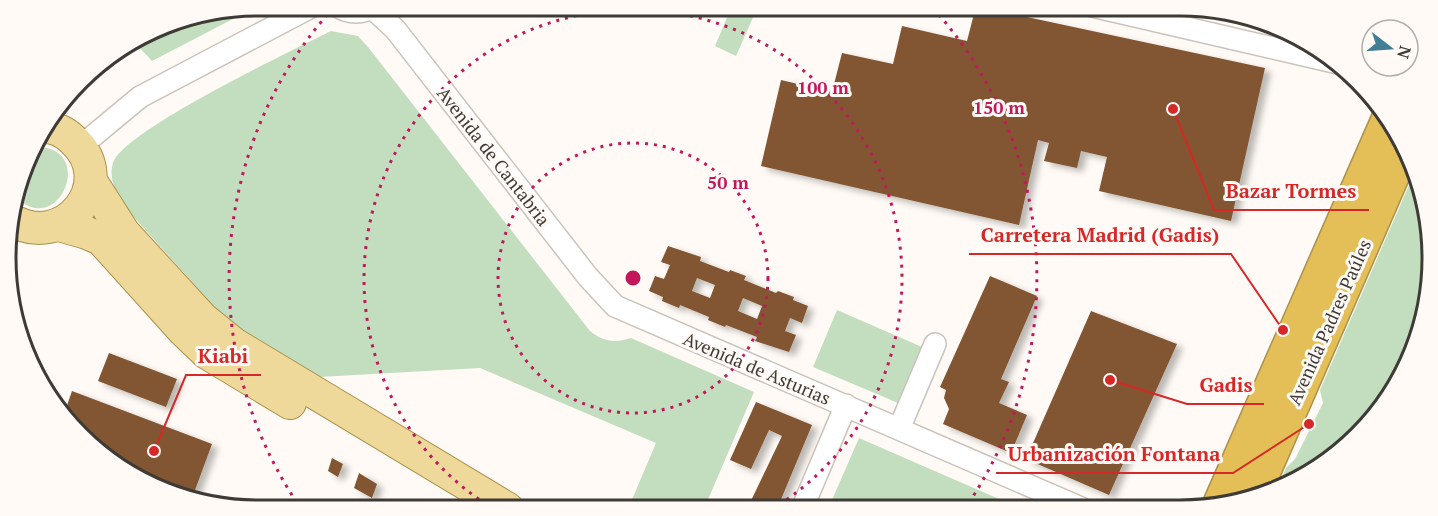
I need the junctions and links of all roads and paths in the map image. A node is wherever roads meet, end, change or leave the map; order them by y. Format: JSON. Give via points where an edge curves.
{"nodes":[{"id":1,"x":294,"y":16,"type":"edge"},
{"id":2,"x":382,"y":16,"type":"edge"},
{"id":3,"x":1135,"y":16,"type":"edge"},
{"id":4,"x":1315,"y":58,"type":"edge"},
{"id":5,"x":54,"y":129,"type":"edge"},
{"id":6,"x":1384,"y":129,"type":"edge"},
{"id":7,"x":81,"y":147,"type":"junction"},
{"id":8,"x":1400,"y":158,"type":"edge"},
{"id":9,"x":91,"y":181,"type":"junction"},
{"id":10,"x":19,"y":224,"type":"edge"},
{"id":11,"x":59,"y":225,"type":"junction"},
{"id":12,"x":615,"y":306,"type":"joint"},
{"id":13,"x":935,"y":344,"type":"dead end"},
{"id":14,"x":256,"y":371,"type":"junction"},
{"id":15,"x":846,"y":405,"type":"junction"},
{"id":16,"x":899,"y":429,"type":"junction"},
{"id":17,"x":1257,"y":487,"type":"edge"},
{"id":18,"x":1224,"y":495,"type":"edge"},
{"id":19,"x":453,"y":500,"type":"edge"},
{"id":20,"x":492,"y":500,"type":"edge"},
{"id":21,"x":806,"y":500,"type":"edge"},
{"id":22,"x":1063,"y":500,"type":"edge"}],
"edges":[{"from":1,"to":7,"type":"street","via":[[140,97]]},
{"from":2,"to":12,"type":"street","name":"Avenida de Cantabria"},
{"from":3,"to":4,"type":"street"},
{"from":5,"to":7,"type":"main road","via":[[67,133]]},
{"from":6,"to":18,"type":"highway","name":"Avenida Padres Paúles"},
{"from":7,"to":9,"type":"main road","via":[[89,163]]},
{"from":8,"to":17,"type":"highway","name":"Avenida Padres Paúles"},
{"from":9,"to":11,"type":"main road","via":[[86,200],[75,215]]},
{"from":9,"to":14,"type":"main road","via":[[124,232]]},
{"from":10,"to":11,"type":"main road","via":[[43,229]]},
{"from":11,"to":14,"type":"main road","via":[[101,239],[207,353]]},
{"from":12,"to":15,"type":"street","name":"Avenida de Asturias"},
{"from":13,"to":16,"type":"street"},
{"from":14,"to":19,"type":"main road"},
{"from":14,"to":20,"type":"main road"},
{"from":15,"to":16,"type":"street","name":"Avenida de Asturias"},
{"from":15,"to":21,"type":"street"},
{"from":16,"to":22,"type":"street","name":"Avenida de Asturias"}]}
